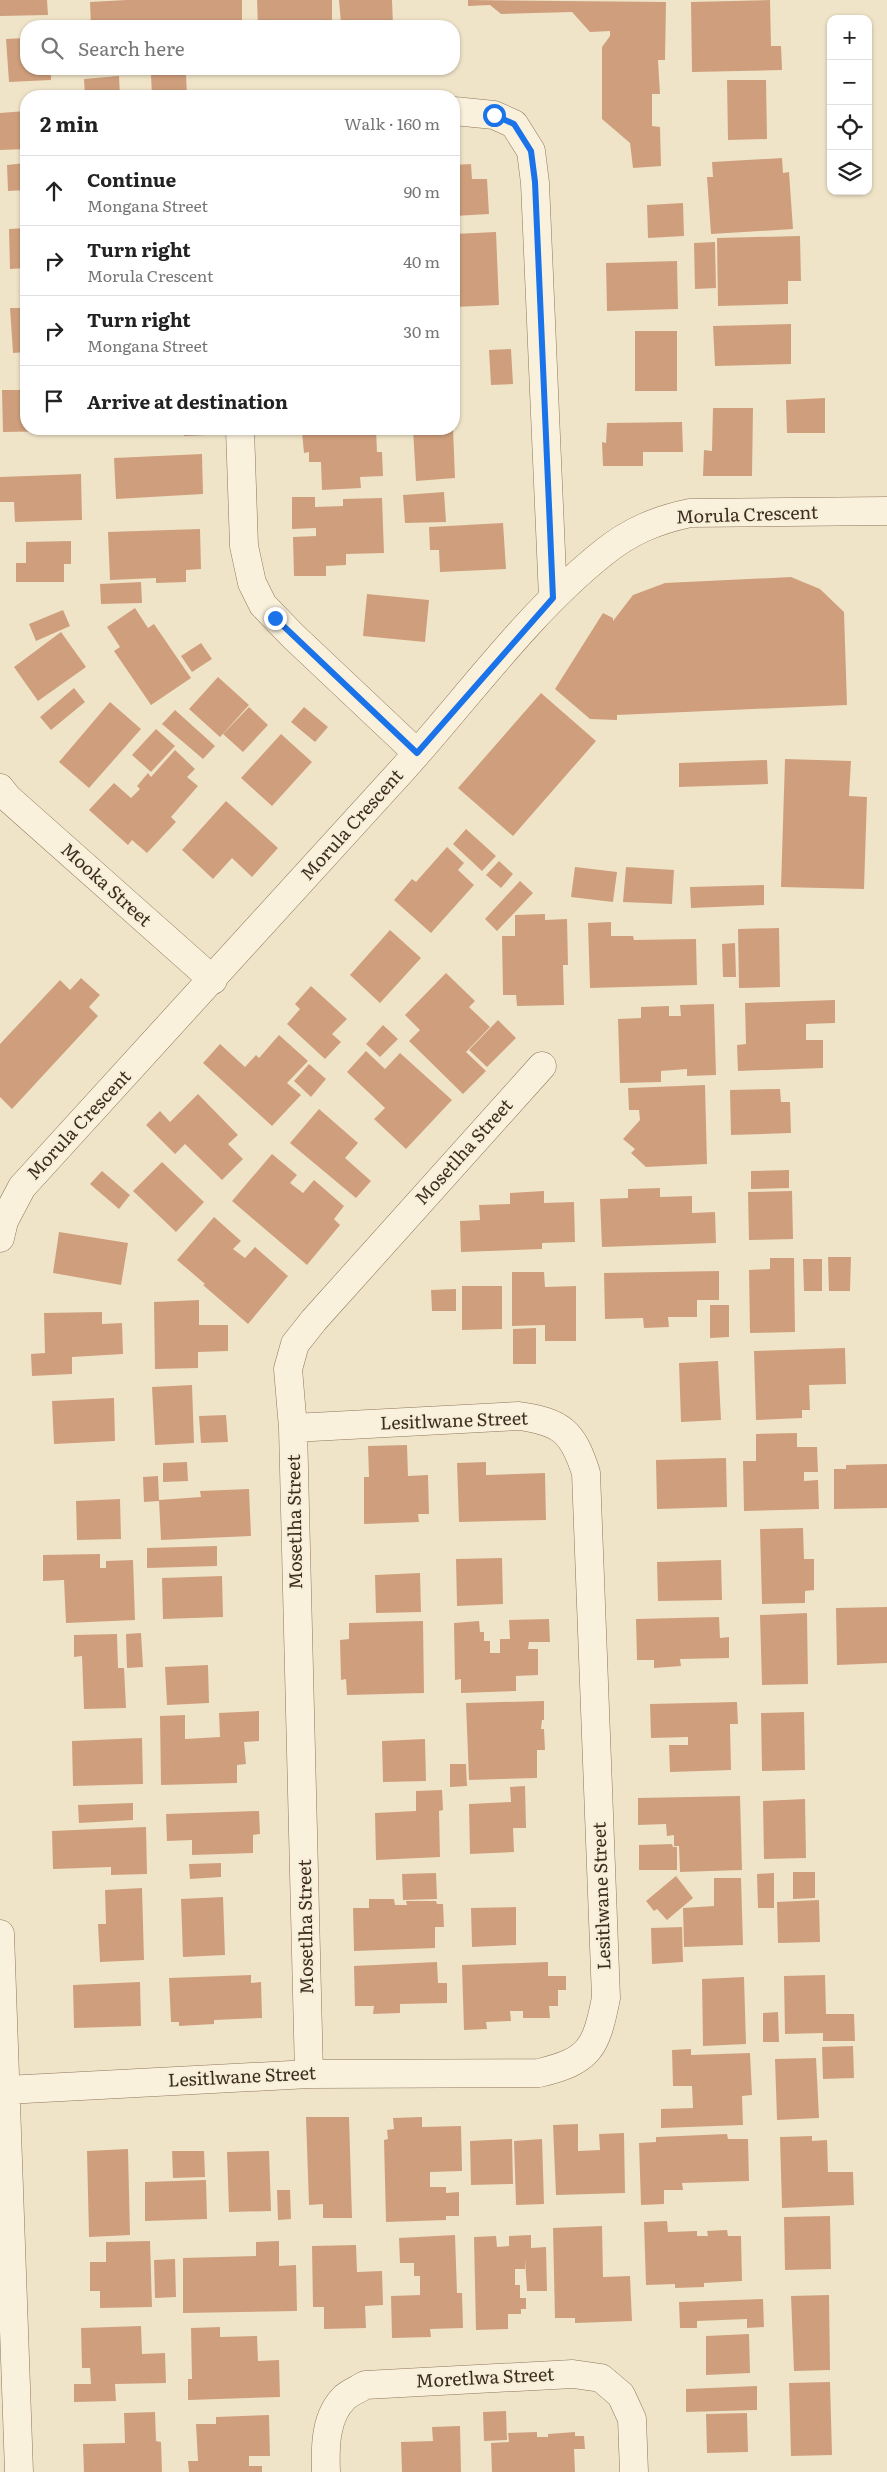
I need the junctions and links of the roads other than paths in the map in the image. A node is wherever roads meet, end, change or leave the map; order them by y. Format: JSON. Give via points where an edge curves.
{"nodes":[{"id":1,"x":460,"y":112,"type":"edge"},
{"id":2,"x":240,"y":435,"type":"edge"},
{"id":3,"x":887,"y":511,"type":"edge"},
{"id":4,"x":553,"y":598,"type":"junction"},
{"id":5,"x":417,"y":753,"type":"junction"},
{"id":6,"x":0,"y":788,"type":"edge"},
{"id":7,"x":213,"y":980,"type":"junction"},
{"id":8,"x":542,"y":1066,"type":"dead end"},
{"id":9,"x":0,"y":1238,"type":"edge"},
{"id":10,"x":293,"y":1428,"type":"junction"},
{"id":11,"x":0,"y":1934,"type":"edge"},
{"id":12,"x":309,"y":2074,"type":"junction"},
{"id":13,"x":6,"y":2090,"type":"junction"},
{"id":14,"x":19,"y":2472,"type":"edge"},
{"id":15,"x":326,"y":2472,"type":"edge"},
{"id":16,"x":634,"y":2472,"type":"edge"}],
"edges":[{"from":1,"to":4,"type":"street","via":[[494,115],[514,124],[531,151]]},
{"from":2,"to":5,"type":"street","via":[[244,546],[252,583],[263,605]]},
{"from":3,"to":4,"type":"street","name":"Morula Crescent","via":[[690,513],[658,520],[604,552]]},
{"from":4,"to":5,"type":"street","name":"Morula Crescent"},
{"from":5,"to":7,"type":"street","name":"Morula Crescent"},
{"from":6,"to":7,"type":"street","name":"Mooka Street"},
{"from":7,"to":9,"type":"street","name":"Morula Crescent","via":[[22,1187],[4,1221]]},
{"from":8,"to":10,"type":"street","name":"Mosetlha Street","via":[[295,1344],[288,1369]]},
{"from":10,"to":12,"type":"street","name":"Mosetlha Street"},
{"from":10,"to":12,"type":"street","name":"Lesitlwane Street","via":[[519,1416],[545,1420],[565,1432],[578,1447],[586,1473],[606,1998],[601,2024],[589,2050],[568,2066],[539,2073]]},
{"from":11,"to":13,"type":"street"},
{"from":12,"to":13,"type":"street","name":"Lesitlwane Street"},
{"from":13,"to":14,"type":"street"},
{"from":15,"to":16,"type":"street","name":"Moretlwa Street","via":[[325,2447],[330,2421],[345,2398],[365,2385],[574,2374],[601,2378],[621,2395],[632,2419]]}]}
